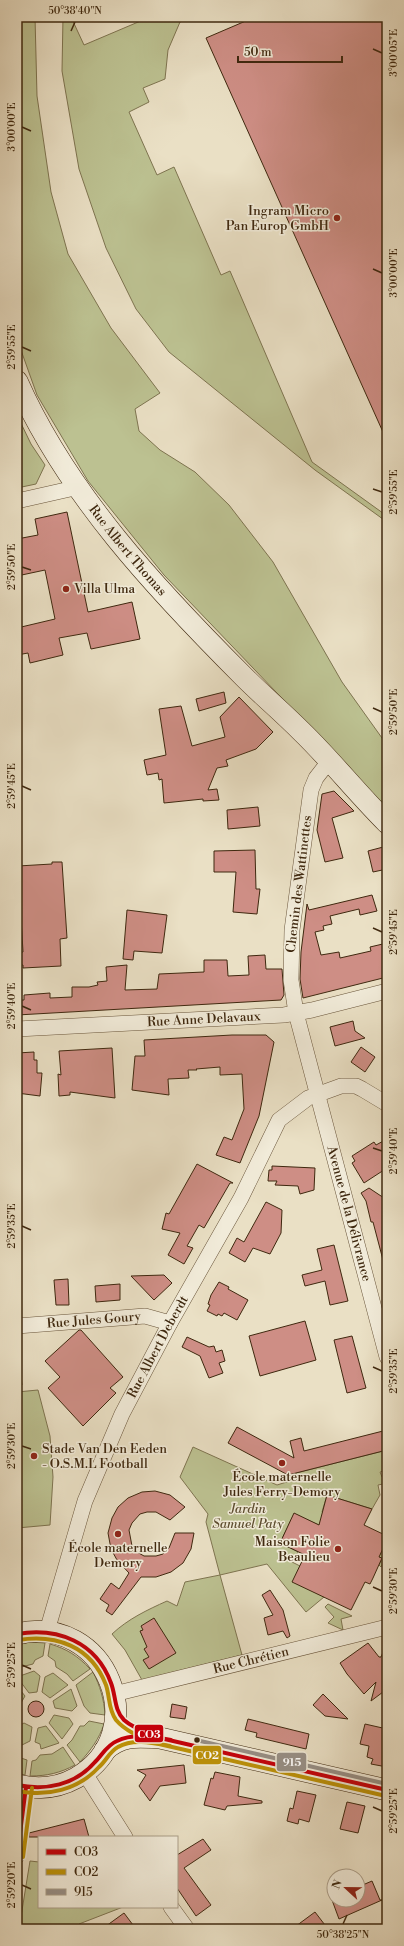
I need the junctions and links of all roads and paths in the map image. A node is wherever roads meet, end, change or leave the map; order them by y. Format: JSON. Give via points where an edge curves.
{"nodes":[{"id":1,"x":17,"y":381,"type":"edge"},
{"id":2,"x":79,"y":487,"type":"junction"},
{"id":3,"x":17,"y":500,"type":"edge"},
{"id":4,"x":326,"y":764,"type":"junction"},
{"id":5,"x":387,"y":823,"type":"edge"},
{"id":6,"x":387,"y":991,"type":"edge"},
{"id":7,"x":296,"y":1013,"type":"junction"},
{"id":8,"x":17,"y":1029,"type":"edge"},
{"id":9,"x":318,"y":1093,"type":"junction"},
{"id":10,"x":387,"y":1104,"type":"edge"},
{"id":11,"x":170,"y":1323,"type":"junction"},
{"id":12,"x":17,"y":1326,"type":"edge"},
{"id":13,"x":387,"y":1357,"type":"edge"},
{"id":14,"x":387,"y":1627,"type":"edge"},
{"id":15,"x":47,"y":1631,"type":"junction"},
{"id":16,"x":17,"y":1634,"type":"edge"},
{"id":17,"x":115,"y":1700,"type":"junction"},
{"id":18,"x":160,"y":1738,"type":"junction"},
{"id":19,"x":105,"y":1750,"type":"junction"},
{"id":20,"x":84,"y":1772,"type":"junction"},
{"id":21,"x":22,"y":1786,"type":"edge"},
{"id":22,"x":387,"y":1790,"type":"edge"},
{"id":23,"x":125,"y":1836,"type":"edge"},
{"id":24,"x":17,"y":1856,"type":"edge"},
{"id":25,"x":172,"y":1908,"type":"edge"},
{"id":26,"x":187,"y":1929,"type":"edge"}],
"edges":[{"from":1,"to":2,"type":"street","name":"Rue Albert Thomas","via":[[46,439]]},
{"from":2,"to":3,"type":"street"},
{"from":2,"to":4,"type":"street","name":"Rue Albert Thomas","via":[[149,577]]},
{"from":4,"to":5,"type":"street","name":"Rue Albert Thomas"},
{"from":4,"to":7,"type":"street","name":"Chemin des Wattinettes","via":[[311,790],[292,930],[291,980]]},
{"from":6,"to":7,"type":"street","name":"Rue Anne Delavaux"},
{"from":7,"to":8,"type":"street","name":"Rue Anne Delavaux"},
{"from":7,"to":9,"type":"street","name":"Chemin des Wattinettes"},
{"from":9,"to":10,"type":"street","name":"Rue Albert Deberdt","via":[[341,1086],[356,1086]]},
{"from":9,"to":11,"type":"street","name":"Rue Albert Deberdt","via":[[279,1120],[241,1198]]},
{"from":9,"to":13,"type":"street","name":"Avenue de la Délivrance"},
{"from":11,"to":12,"type":"street","name":"Rue Jules Goury","via":[[145,1316]]},
{"from":11,"to":15,"type":"street","name":"Rue Albert Deberdt","via":[[122,1414],[90,1489]]},
{"from":14,"to":17,"type":"street","name":"Rue Chrétien"},
{"from":15,"to":16,"type":"street"},
{"from":15,"to":17,"type":"street","via":[[69,1637],[88,1649],[103,1666],[110,1679]]},
{"from":17,"to":18,"type":"street","via":[[120,1716],[129,1724]]},
{"from":17,"to":19,"type":"street","via":[[114,1729]]},
{"from":18,"to":19,"type":"street","via":[[123,1738]]},
{"from":18,"to":22,"type":"street"},
{"from":19,"to":20,"type":"street"},
{"from":20,"to":21,"type":"street","via":[[57,1786]]},
{"from":20,"to":23,"type":"street"},
{"from":21,"to":24,"type":"street"},
{"from":25,"to":26,"type":"street"}]}
